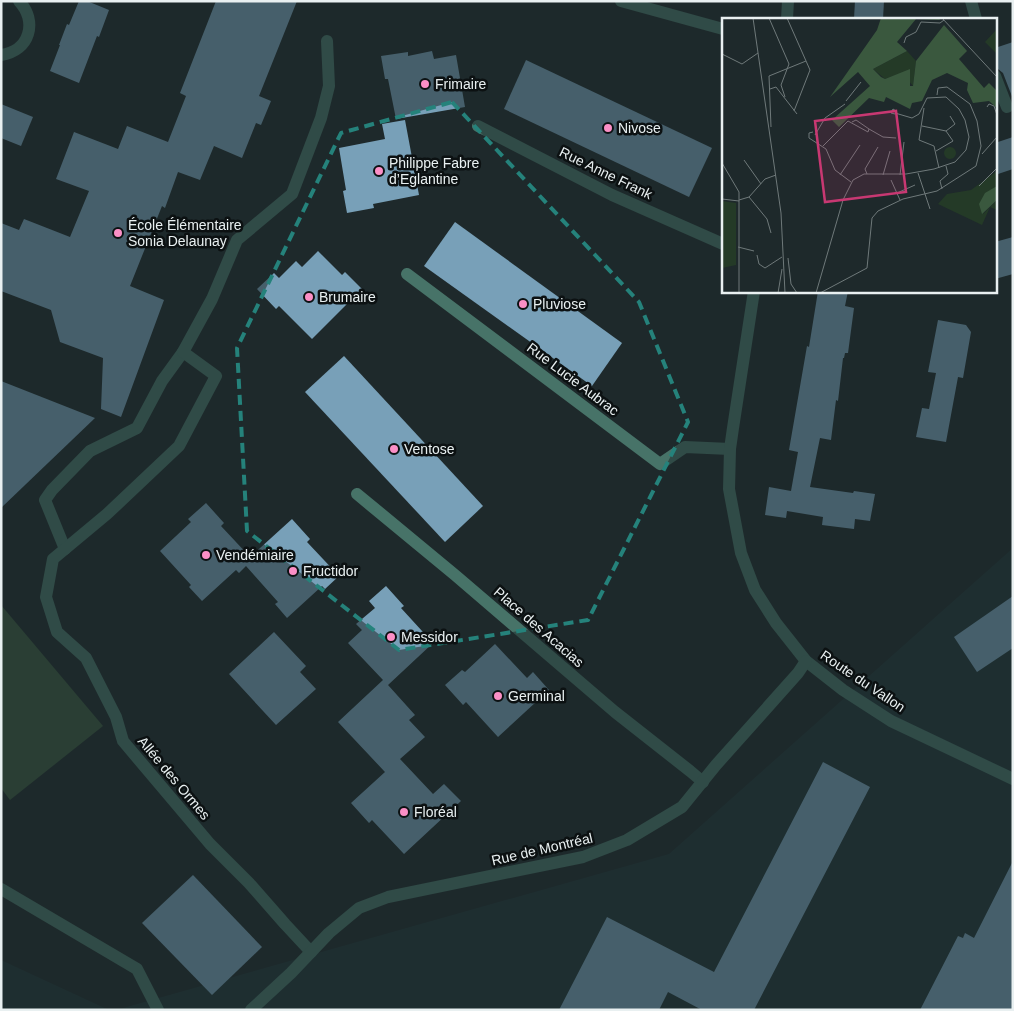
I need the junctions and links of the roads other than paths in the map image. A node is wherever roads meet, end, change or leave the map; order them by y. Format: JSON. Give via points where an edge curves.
{"nodes":[{"id":1,"x":622,"y":1,"type":"edge"},
{"id":2,"x":788,"y":1,"type":"edge"},
{"id":3,"x":971,"y":1,"type":"edge"},
{"id":4,"x":24,"y":3,"type":"edge"},
{"id":5,"x":787,"y":18,"type":"edge"},
{"id":6,"x":976,"y":18,"type":"edge"},
{"id":7,"x":722,"y":29,"type":"edge"},
{"id":8,"x":328,"y":41,"type":"dead end"},
{"id":9,"x":1,"y":55,"type":"edge"},
{"id":10,"x":996,"y":79,"type":"edge"},
{"id":11,"x":1005,"y":107,"type":"edge"},
{"id":12,"x":478,"y":126,"type":"dead end"},
{"id":13,"x":722,"y":244,"type":"edge"},
{"id":14,"x":407,"y":274,"type":"dead end"},
{"id":15,"x":754,"y":292,"type":"edge"},
{"id":16,"x":183,"y":352,"type":"junction"},
{"id":17,"x":730,"y":449,"type":"junction"},
{"id":18,"x":357,"y":494,"type":"dead end"},
{"id":19,"x":65,"y":549,"type":"junction"},
{"id":20,"x":806,"y":661,"type":"junction"},
{"id":21,"x":1013,"y":779,"type":"edge"},
{"id":22,"x":702,"y":782,"type":"junction"},
{"id":23,"x":1,"y":888,"type":"edge"},
{"id":24,"x":311,"y":952,"type":"junction"},
{"id":25,"x":158,"y":1010,"type":"edge"},
{"id":26,"x":251,"y":1010,"type":"edge"}],
"edges":[{"from":1,"to":7,"type":"street"},
{"from":2,"to":5,"type":"street"},
{"from":3,"to":6,"type":"street"},
{"from":4,"to":9,"type":"street","via":[[30,29],[26,39],[20,47]]},
{"from":8,"to":16,"type":"street","via":[[329,86],[321,118],[292,194],[237,240],[212,299]]},
{"from":10,"to":11,"type":"street"},
{"from":12,"to":13,"type":"street","name":"Rue Anne Frank","via":[[612,194]]},
{"from":14,"to":17,"type":"street","name":"Rue Lucie Aubrac","via":[[660,464],[685,447]]},
{"from":15,"to":17,"type":"street","name":"Route du Vallon"},
{"from":16,"to":19,"type":"street","via":[[162,381],[137,428],[90,451],[44,500]]},
{"from":16,"to":19,"type":"street","name":"Allée des Ormes","via":[[216,376],[179,446]]},
{"from":17,"to":20,"type":"street","name":"Route du Vallon","via":[[728,489],[741,553],[755,590]]},
{"from":18,"to":22,"type":"street","name":"Place des Acacias"},
{"from":19,"to":24,"type":"street","name":"Allée des Ormes","via":[[53,559],[46,597],[57,632],[86,658],[116,717],[123,741],[210,844]]},
{"from":20,"to":21,"type":"street","name":"Route du Vallon","via":[[891,721]]},
{"from":20,"to":22,"type":"street","name":"Rue de Montréal"},
{"from":22,"to":24,"type":"street","name":"Rue de Montréal","via":[[682,807],[627,840],[583,857],[388,897],[359,908]]},
{"from":23,"to":25,"type":"street","via":[[137,969]]},
{"from":24,"to":26,"type":"street","name":"Rue de Montréal"}]}
